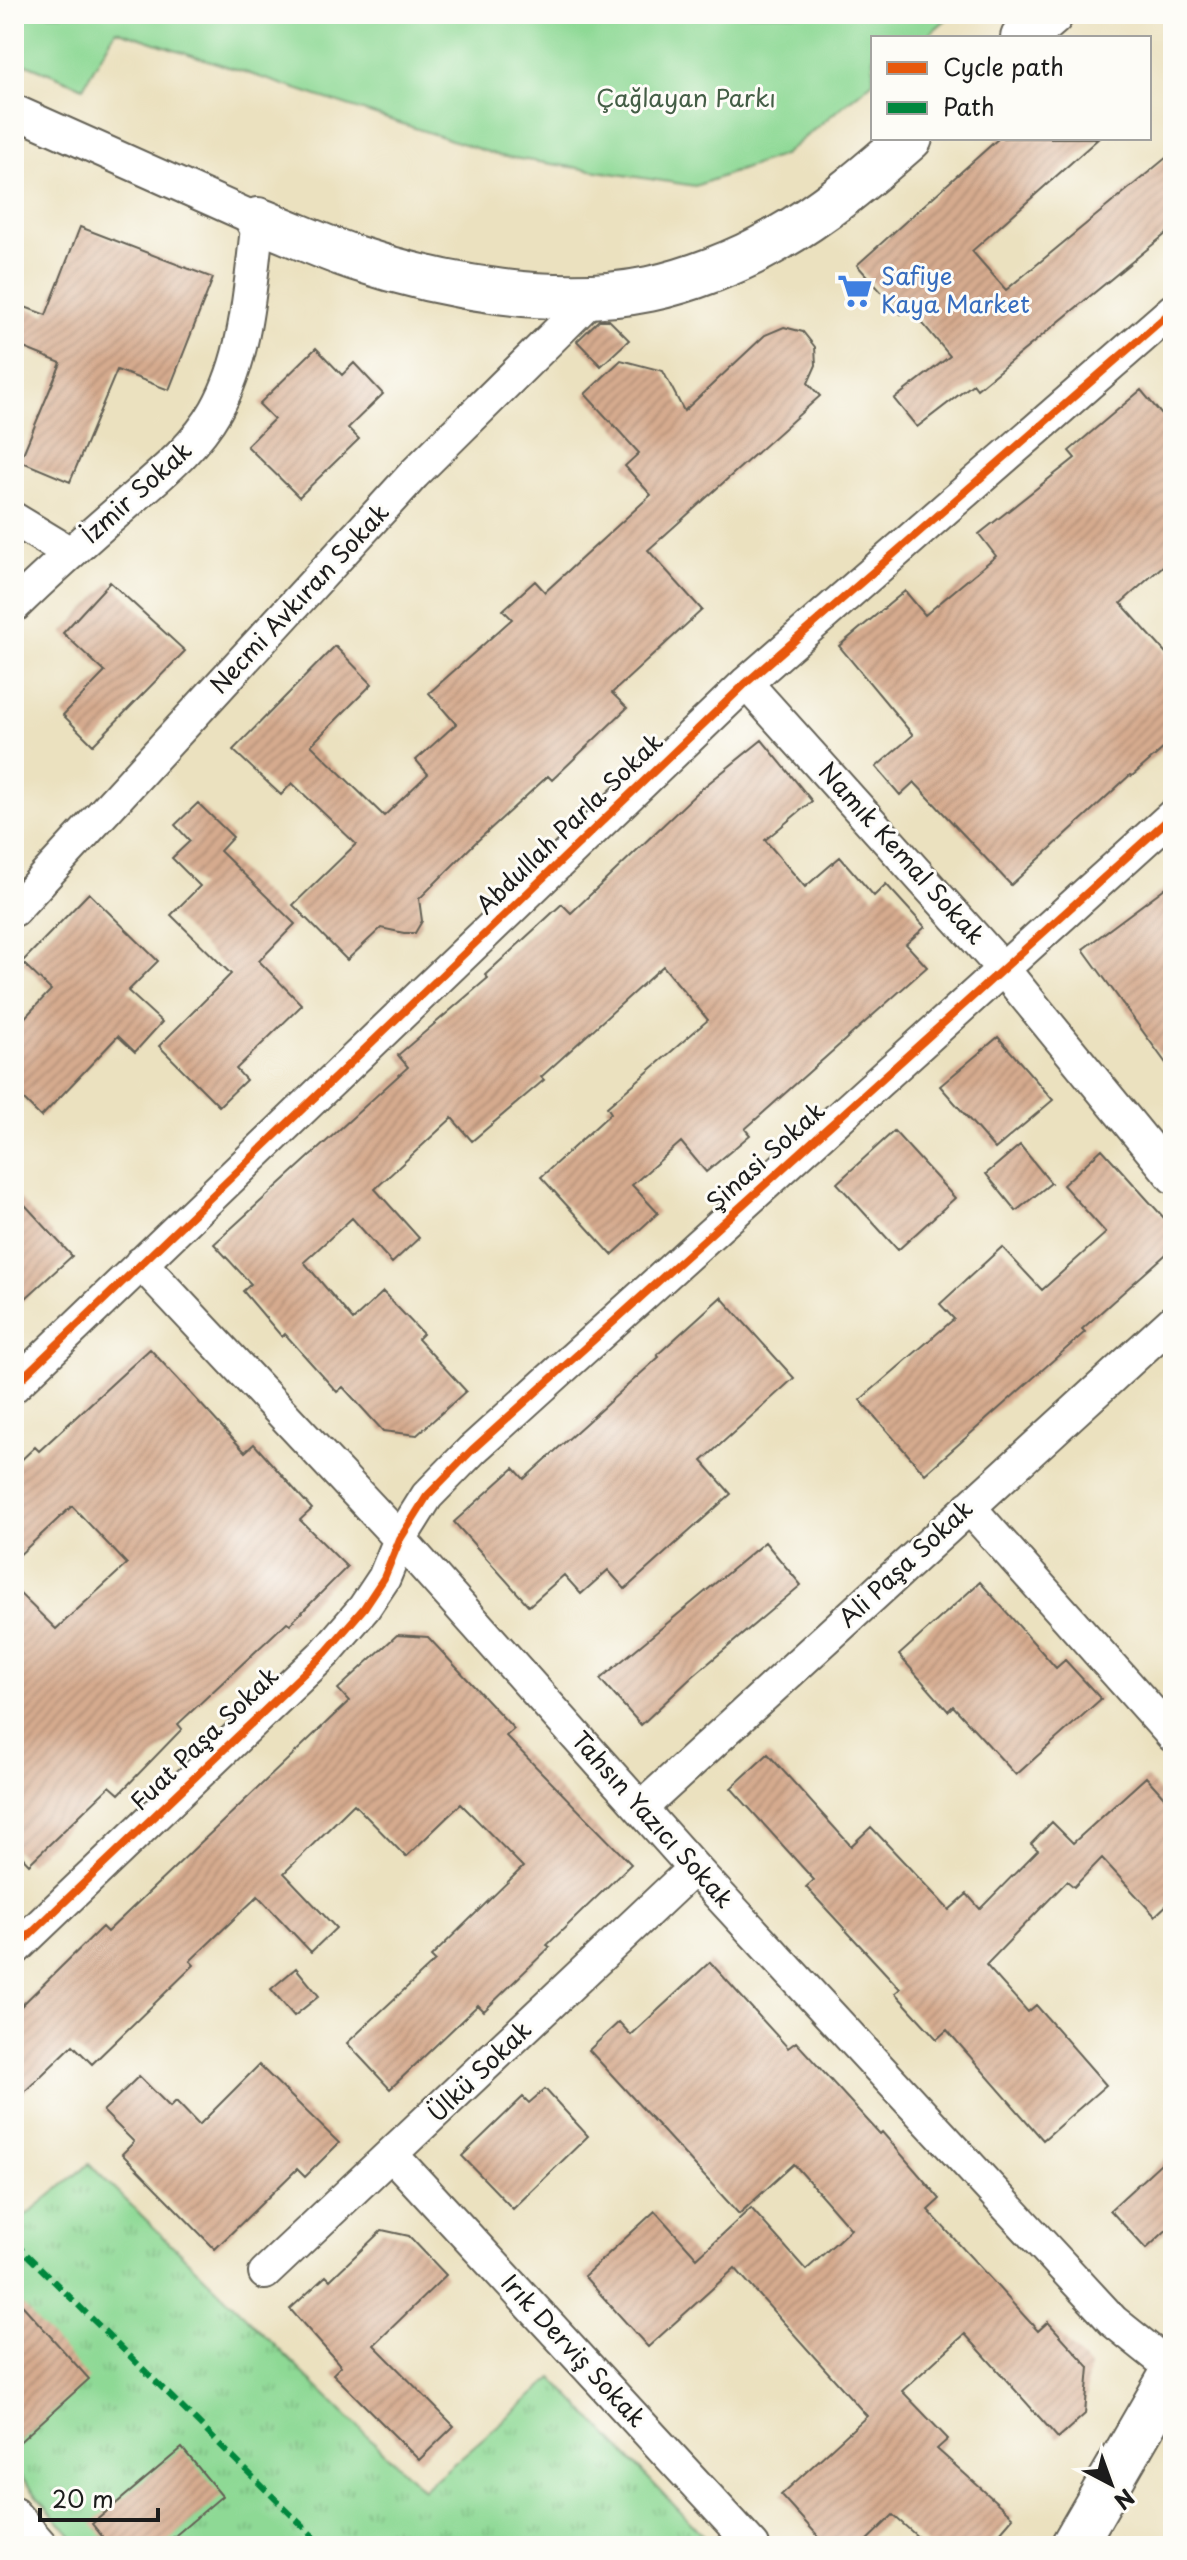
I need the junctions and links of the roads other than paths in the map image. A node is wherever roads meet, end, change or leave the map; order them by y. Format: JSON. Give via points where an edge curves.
{"nodes":[{"id":1,"x":1051,"y":14,"type":"edge"},
{"id":2,"x":1025,"y":36,"type":"edge"},
{"id":3,"x":14,"y":111,"type":"edge"},
{"id":4,"x":908,"y":140,"type":"edge"},
{"id":5,"x":258,"y":220,"type":"junction"},
{"id":6,"x":595,"y":295,"type":"junction"},
{"id":7,"x":1173,"y":310,"type":"edge"},
{"id":8,"x":14,"y":519,"type":"edge"},
{"id":9,"x":70,"y":553,"type":"junction"},
{"id":10,"x":14,"y":606,"type":"edge"},
{"id":11,"x":746,"y":683,"type":"junction"},
{"id":12,"x":1173,"y":815,"type":"edge"},
{"id":13,"x":14,"y":910,"type":"edge"},
{"id":14,"x":1003,"y":969,"type":"junction"},
{"id":15,"x":1173,"y":1177,"type":"edge"},
{"id":16,"x":141,"y":1263,"type":"junction"},
{"id":17,"x":1173,"y":1321,"type":"edge"},
{"id":18,"x":14,"y":1386,"type":"edge"},
{"id":19,"x":969,"y":1507,"type":"junction"},
{"id":20,"x":400,"y":1539,"type":"junction"},
{"id":21,"x":1173,"y":1736,"type":"edge"},
{"id":22,"x":641,"y":1808,"type":"junction"},
{"id":23,"x":694,"y":1868,"type":"junction"},
{"id":24,"x":14,"y":1950,"type":"edge"},
{"id":25,"x":392,"y":2155,"type":"junction"},
{"id":26,"x":265,"y":2273,"type":"dead end"},
{"id":27,"x":1173,"y":2371,"type":"edge"},
{"id":28,"x":14,"y":2514,"type":"edge"},
{"id":29,"x":42,"y":2546,"type":"edge"},
{"id":30,"x":753,"y":2546,"type":"edge"},
{"id":31,"x":1073,"y":2546,"type":"edge"}],
"edges":[{"from":1,"to":2,"type":"street"},
{"from":3,"to":5,"type":"street"},
{"from":4,"to":6,"type":"street","via":[[865,178],[772,243],[649,289]]},
{"from":5,"to":6,"type":"street","via":[[420,277],[492,290]]},
{"from":5,"to":9,"type":"street","name":"İzmir Sokak","via":[[239,351],[216,411],[169,467]]},
{"from":6,"to":13,"type":"street","name":"Necmi Avkıran Sokak","via":[[414,474]]},
{"from":7,"to":11,"type":"street","name":"Abdullah Parla Sokak"},
{"from":8,"to":9,"type":"street"},
{"from":9,"to":10,"type":"street","name":"İzmir Sokak"},
{"from":11,"to":14,"type":"street","name":"Namık Kemal Sokak"},
{"from":11,"to":16,"type":"street","name":"Abdullah Parla Sokak"},
{"from":12,"to":14,"type":"street","name":"Şinasi Sokak"},
{"from":14,"to":15,"type":"street","name":"Namık Kemal Sokak"},
{"from":14,"to":20,"type":"street","name":"Şinasi Sokak","via":[[472,1450],[427,1496]]},
{"from":16,"to":18,"type":"street","name":"Abdullah Parla Sokak"},
{"from":16,"to":20,"type":"street","name":"Tahsın Yazıcı Sokak"},
{"from":17,"to":19,"type":"street","name":"Ali Paşa Sokak"},
{"from":19,"to":21,"type":"street"},
{"from":19,"to":22,"type":"street","name":"Ali Paşa Sokak"},
{"from":20,"to":22,"type":"street","name":"Tahsın Yazıcı Sokak"},
{"from":20,"to":24,"type":"street","name":"Fuat Paşa Sokak","via":[[384,1578],[326,1652]]},
{"from":22,"to":23,"type":"street","name":"Tahsın Yazıcı Sokak"},
{"from":23,"to":25,"type":"street","name":"Ülkü Sokak"},
{"from":23,"to":27,"type":"street","name":"Tahsın Yazıcı Sokak","via":[[1113,2321]]},
{"from":25,"to":26,"type":"street","name":"Ülkü Sokak"},
{"from":25,"to":30,"type":"street","name":"Irık Derviş Sokak"},
{"from":27,"to":31,"type":"street"},
{"from":28,"to":29,"type":"street"}]}
